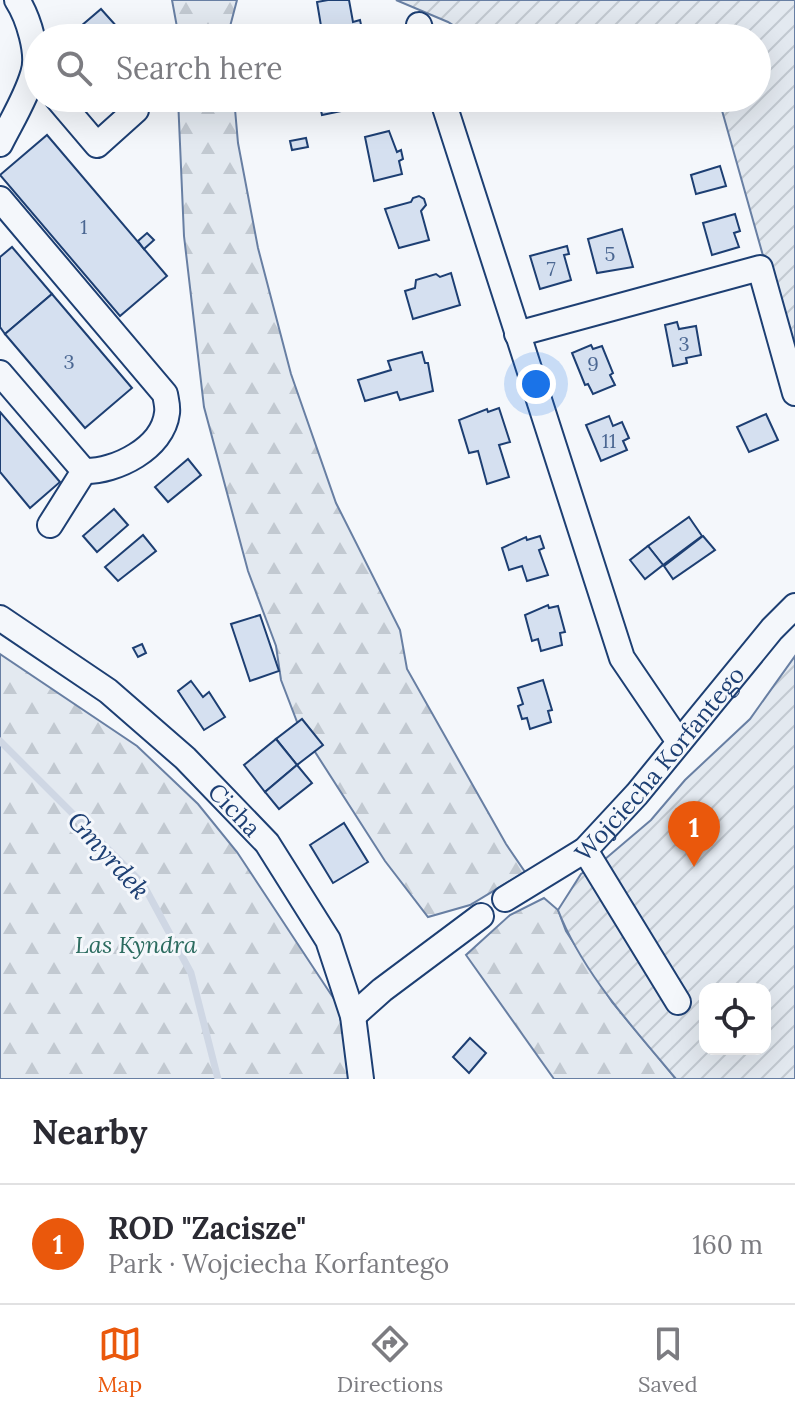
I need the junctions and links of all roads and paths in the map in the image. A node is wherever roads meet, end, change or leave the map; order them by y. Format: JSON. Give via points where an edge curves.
{"nodes":[{"id":1,"x":17,"y":0,"type":"edge"},
{"id":2,"x":26,"y":24,"type":"edge"},
{"id":3,"x":24,"y":97,"type":"edge"},
{"id":4,"x":69,"y":112,"type":"edge"},
{"id":5,"x":134,"y":112,"type":"edge"},
{"id":6,"x":446,"y":112,"type":"edge"},
{"id":7,"x":0,"y":144,"type":"edge"},
{"id":8,"x":0,"y":199,"type":"edge"},
{"id":9,"x":517,"y":334,"type":"junction"},
{"id":10,"x":0,"y":373,"type":"edge"},
{"id":11,"x":795,"y":393,"type":"edge"},
{"id":12,"x":84,"y":471,"type":"junction"},
{"id":13,"x":50,"y":525,"type":"dead end"},
{"id":14,"x":795,"y":606,"type":"edge"},
{"id":15,"x":0,"y":618,"type":"edge"},
{"id":16,"x":679,"y":742,"type":"junction"},
{"id":17,"x":585,"y":850,"type":"junction"},
{"id":18,"x":505,"y":899,"type":"dead end"},
{"id":19,"x":481,"y":916,"type":"dead end"},
{"id":20,"x":678,"y":1002,"type":"dead end"},
{"id":21,"x":353,"y":1016,"type":"junction"},
{"id":22,"x":361,"y":1079,"type":"edge"}],
"edges":[{"from":1,"to":2,"type":"street"},
{"from":3,"to":7,"type":"street"},
{"from":4,"to":5,"type":"street","via":[[97,145]]},
{"from":6,"to":9,"type":"street"},
{"from":8,"to":12,"type":"street","via":[[165,394],[168,412],[151,444],[125,461]]},
{"from":9,"to":11,"type":"street","via":[[760,268]]},
{"from":9,"to":16,"type":"street","via":[[622,658]]},
{"from":10,"to":12,"type":"street"},
{"from":12,"to":13,"type":"street"},
{"from":14,"to":16,"type":"street","name":"Wojciecha Korfantego"},
{"from":15,"to":21,"type":"street","name":"Cicha","via":[[108,691],[185,758],[267,843],[328,940]]},
{"from":16,"to":17,"type":"street","name":"Wojciecha Korfantego"},
{"from":17,"to":18,"type":"street","name":"Wojciecha Korfantego"},
{"from":17,"to":20,"type":"street"},
{"from":19,"to":21,"type":"street"},
{"from":21,"to":22,"type":"street","name":"Cicha"}]}
